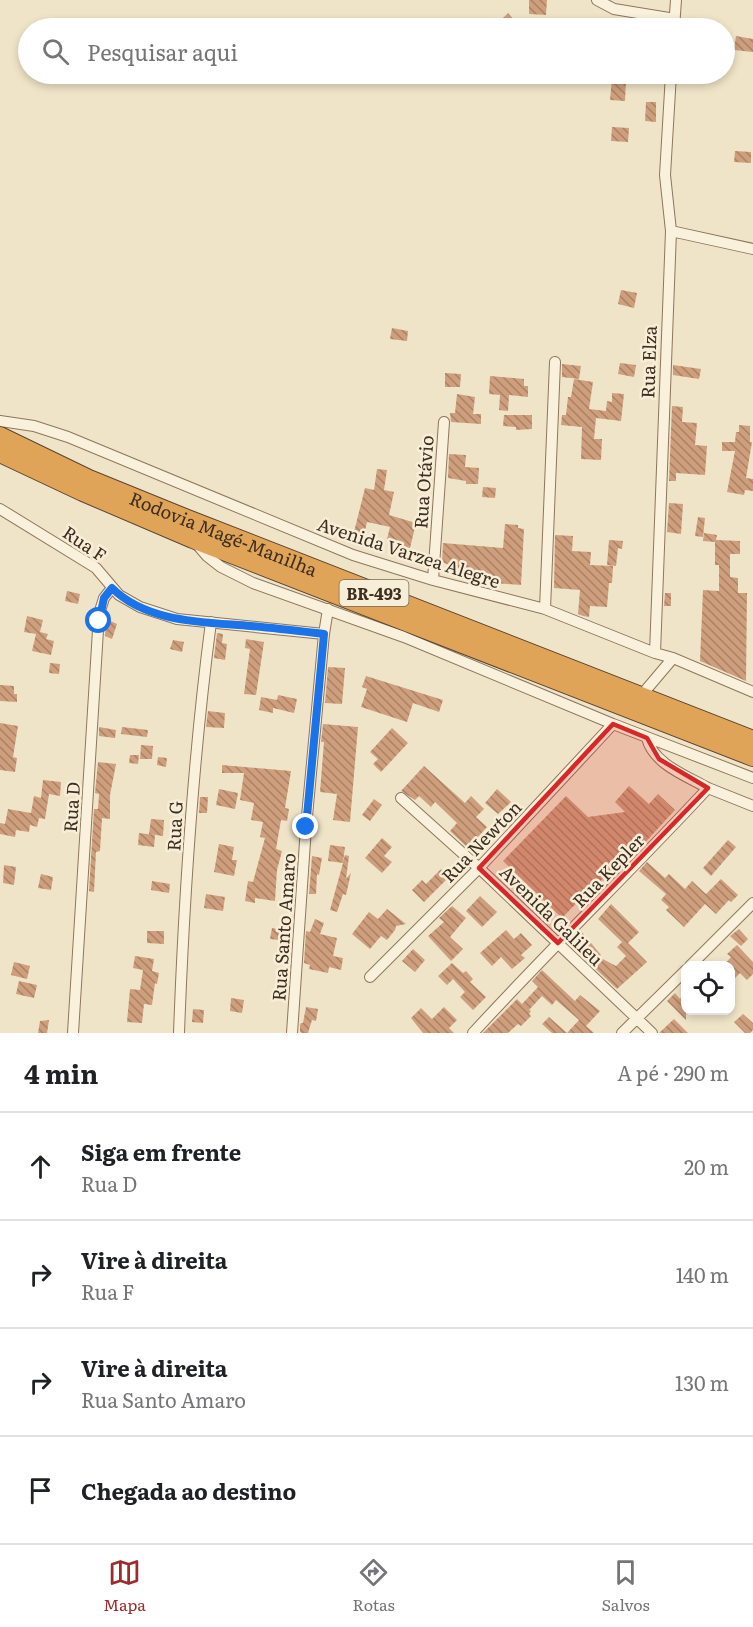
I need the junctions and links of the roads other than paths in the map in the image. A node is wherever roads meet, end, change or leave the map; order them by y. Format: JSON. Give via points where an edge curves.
{"nodes":[{"id":1,"x":597,"y":0,"type":"edge"},
{"id":2,"x":676,"y":0,"type":"edge"},
{"id":3,"x":650,"y":18,"type":"edge"},
{"id":4,"x":674,"y":18,"type":"edge"},
{"id":5,"x":670,"y":84,"type":"edge"},
{"id":6,"x":671,"y":231,"type":"junction"},
{"id":7,"x":753,"y":249,"type":"edge"},
{"id":8,"x":555,"y":362,"type":"dead end"},
{"id":9,"x":0,"y":421,"type":"edge"},
{"id":10,"x":444,"y":422,"type":"dead end"},
{"id":11,"x":0,"y":436,"type":"edge"},
{"id":12,"x":0,"y":453,"type":"edge"},
{"id":13,"x":0,"y":509,"type":"edge"},
{"id":14,"x":193,"y":539,"type":"junction"},
{"id":15,"x":433,"y":580,"type":"junction"},
{"id":16,"x":112,"y":588,"type":"junction"},
{"id":17,"x":328,"y":609,"type":"junction"},
{"id":18,"x":545,"y":609,"type":"junction"},
{"id":19,"x":211,"y":622,"type":"junction"},
{"id":20,"x":324,"y":634,"type":"junction"},
{"id":21,"x":655,"y":653,"type":"junction"},
{"id":22,"x":672,"y":658,"type":"junction"},
{"id":23,"x":753,"y":692,"type":"edge"},
{"id":24,"x":640,"y":697,"type":"junction"},
{"id":25,"x":612,"y":724,"type":"junction"},
{"id":26,"x":647,"y":738,"type":"junction"},
{"id":27,"x":753,"y":740,"type":"edge"},
{"id":28,"x":753,"y":757,"type":"edge"},
{"id":29,"x":753,"y":777,"type":"edge"},
{"id":30,"x":708,"y":788,"type":"junction"},
{"id":31,"x":401,"y":798,"type":"dead end"},
{"id":32,"x":753,"y":806,"type":"edge"},
{"id":33,"x":478,"y":868,"type":"junction"},
{"id":34,"x":753,"y":903,"type":"edge"},
{"id":35,"x":558,"y":943,"type":"junction"},
{"id":36,"x":695,"y":961,"type":"edge"},
{"id":37,"x":681,"y":975,"type":"edge"},
{"id":38,"x":370,"y":977,"type":"dead end"},
{"id":39,"x":636,"y":1018,"type":"junction"},
{"id":40,"x":73,"y":1033,"type":"edge"},
{"id":41,"x":179,"y":1033,"type":"edge"},
{"id":42,"x":292,"y":1033,"type":"edge"},
{"id":43,"x":473,"y":1033,"type":"edge"},
{"id":44,"x":622,"y":1033,"type":"edge"},
{"id":45,"x":652,"y":1033,"type":"edge"}],
"edges":[{"from":1,"to":3,"type":"street","via":[[614,9]]},
{"from":2,"to":4,"type":"street"},
{"from":5,"to":6,"type":"street","name":"Rua Elza","via":[[664,176]]},
{"from":6,"to":7,"type":"street"},
{"from":6,"to":21,"type":"street","name":"Rua Elza"},
{"from":8,"to":18,"type":"street"},
{"from":9,"to":15,"type":"street","name":"Avenida Varzea Alegre","via":[[68,437],[293,532]]},
{"from":10,"to":15,"type":"street","name":"Rua Otávio"},
{"from":11,"to":24,"type":"highway","name":"Rodovia Magé-Manilha","number":"BR-493","via":[[89,479]]},
{"from":12,"to":14,"type":"highway","name":"Rodovia Magé-Manilha","number":"BR-493"},
{"from":13,"to":16,"type":"street","name":"Rua F","via":[[96,568]]},
{"from":14,"to":17,"type":"street","via":[[207,556],[230,573]]},
{"from":14,"to":28,"type":"highway","name":"Rodovia Magé-Manilha","number":"BR-493"},
{"from":15,"to":18,"type":"street","name":"Avenida Varzea Alegre"},
{"from":16,"to":19,"type":"street","name":"Rua F","via":[[127,600],[159,614]]},
{"from":16,"to":40,"type":"street","name":"Rua D","via":[[99,614]]},
{"from":17,"to":20,"type":"street","name":"Rua Santo Amaro"},
{"from":17,"to":25,"type":"street"},
{"from":18,"to":21,"type":"street","name":"Avenida Varzea Alegre"},
{"from":19,"to":20,"type":"street","name":"Rua F"},
{"from":19,"to":41,"type":"street","name":"Rua G","via":[[193,777]]},
{"from":20,"to":42,"type":"street","name":"Rua Santo Amaro"},
{"from":21,"to":22,"type":"street","name":"Avenida Varzea Alegre"},
{"from":22,"to":23,"type":"street","name":"Avenida Varzea Alegre"},
{"from":22,"to":24,"type":"street"},
{"from":24,"to":27,"type":"highway","name":"Rodovia Magé-Manilha","number":"BR-493"},
{"from":25,"to":26,"type":"street"},
{"from":25,"to":33,"type":"street","name":"Rua Newton"},
{"from":26,"to":29,"type":"street"},
{"from":26,"to":30,"type":"street","via":[[659,759]]},
{"from":30,"to":32,"type":"street"},
{"from":30,"to":35,"type":"street","name":"Rua Kepler"},
{"from":31,"to":33,"type":"street","name":"Avenida Galileu"},
{"from":33,"to":35,"type":"street","name":"Avenida Galileu"},
{"from":33,"to":38,"type":"street","name":"Rua Newton"},
{"from":34,"to":36,"type":"street"},
{"from":35,"to":39,"type":"street","name":"Avenida Galileu"},
{"from":35,"to":43,"type":"street","name":"Rua Kepler"},
{"from":37,"to":39,"type":"street"},
{"from":39,"to":44,"type":"street"},
{"from":39,"to":45,"type":"street","name":"Avenida Galileu"}]}
